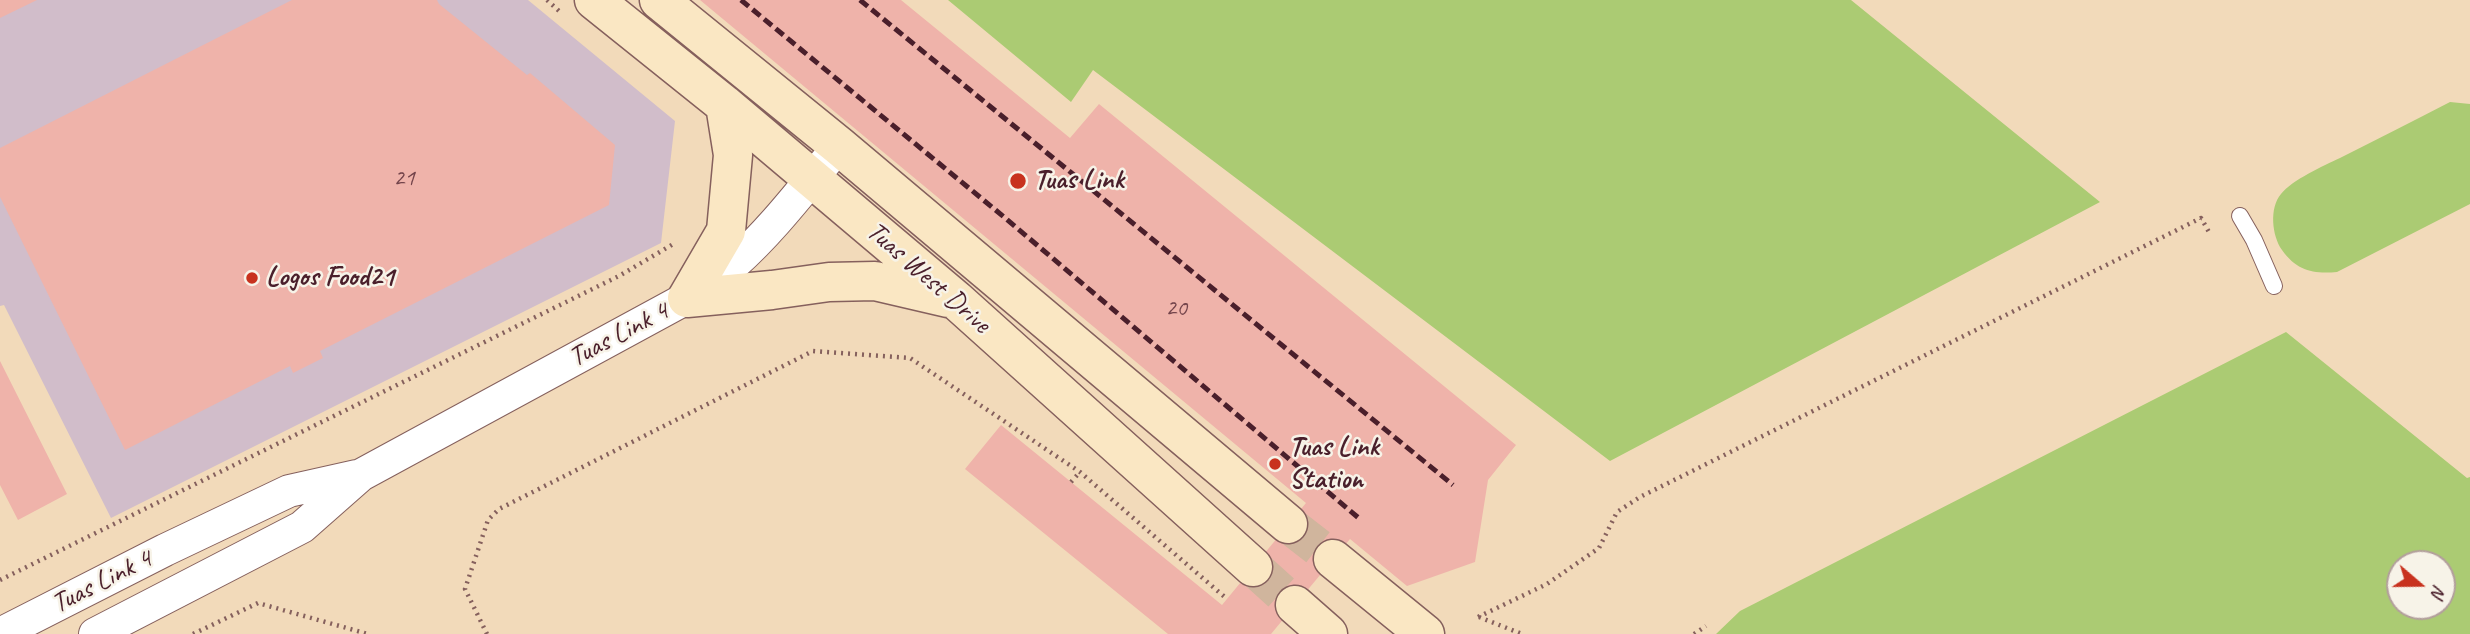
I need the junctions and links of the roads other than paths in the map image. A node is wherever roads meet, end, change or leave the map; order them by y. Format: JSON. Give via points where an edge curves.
{"nodes":[{"id":1,"x":659,"y":0,"type":"edge"},
{"id":2,"x":580,"y":9,"type":"edge"},
{"id":3,"x":725,"y":105,"type":"junction"},
{"id":4,"x":839,"y":146,"type":"junction"},
{"id":5,"x":811,"y":179,"type":"junction"},
{"id":6,"x":2240,"y":216,"type":"dead end"},
{"id":7,"x":2274,"y":286,"type":"dead end"},
{"id":8,"x":687,"y":298,"type":"junction"},
{"id":9,"x":956,"y":300,"type":"junction"},
{"id":10,"x":361,"y":475,"type":"junction"},
{"id":11,"x":1288,"y":524,"type":"tunnel mouth"},
{"id":12,"x":1333,"y":559,"type":"tunnel mouth"},
{"id":13,"x":1253,"y":567,"type":"tunnel mouth"},
{"id":14,"x":1295,"y":605,"type":"tunnel mouth"},
{"id":15,"x":0,"y":634,"type":"edge"},
{"id":16,"x":95,"y":634,"type":"edge"},
{"id":17,"x":1328,"y":634,"type":"edge"},
{"id":18,"x":1425,"y":634,"type":"edge"}],
"edges":[{"from":1,"to":4,"type":"main road","name":"Tuas West Drive"},
{"from":2,"to":3,"type":"main road","name":"Tuas West Drive"},
{"from":3,"to":5,"type":"main road","name":"Tuas West Drive"},
{"from":3,"to":8,"type":"main road","via":[[733,155],[726,231]]},
{"from":4,"to":5,"type":"street","name":"Tuas Link 4"},
{"from":4,"to":11,"type":"main road","name":"Tuas West Drive"},
{"from":5,"to":8,"type":"street","name":"Tuas Link 4","via":[[795,202],[733,265]]},
{"from":5,"to":9,"type":"main road","name":"Tuas West Drive"},
{"from":6,"to":7,"type":"lane"},
{"from":8,"to":9,"type":"main road","via":[[875,281]]},
{"from":8,"to":10,"type":"street","name":"Tuas Link 4"},
{"from":9,"to":13,"type":"main road","name":"Tuas West Drive"},
{"from":10,"to":15,"type":"street","name":"Tuas Link 4","via":[[289,491]]},
{"from":10,"to":16,"type":"street","name":"Tuas Link 4","via":[[302,527]]},
{"from":12,"to":18,"type":"main road"},
{"from":14,"to":17,"type":"main road"}]}
